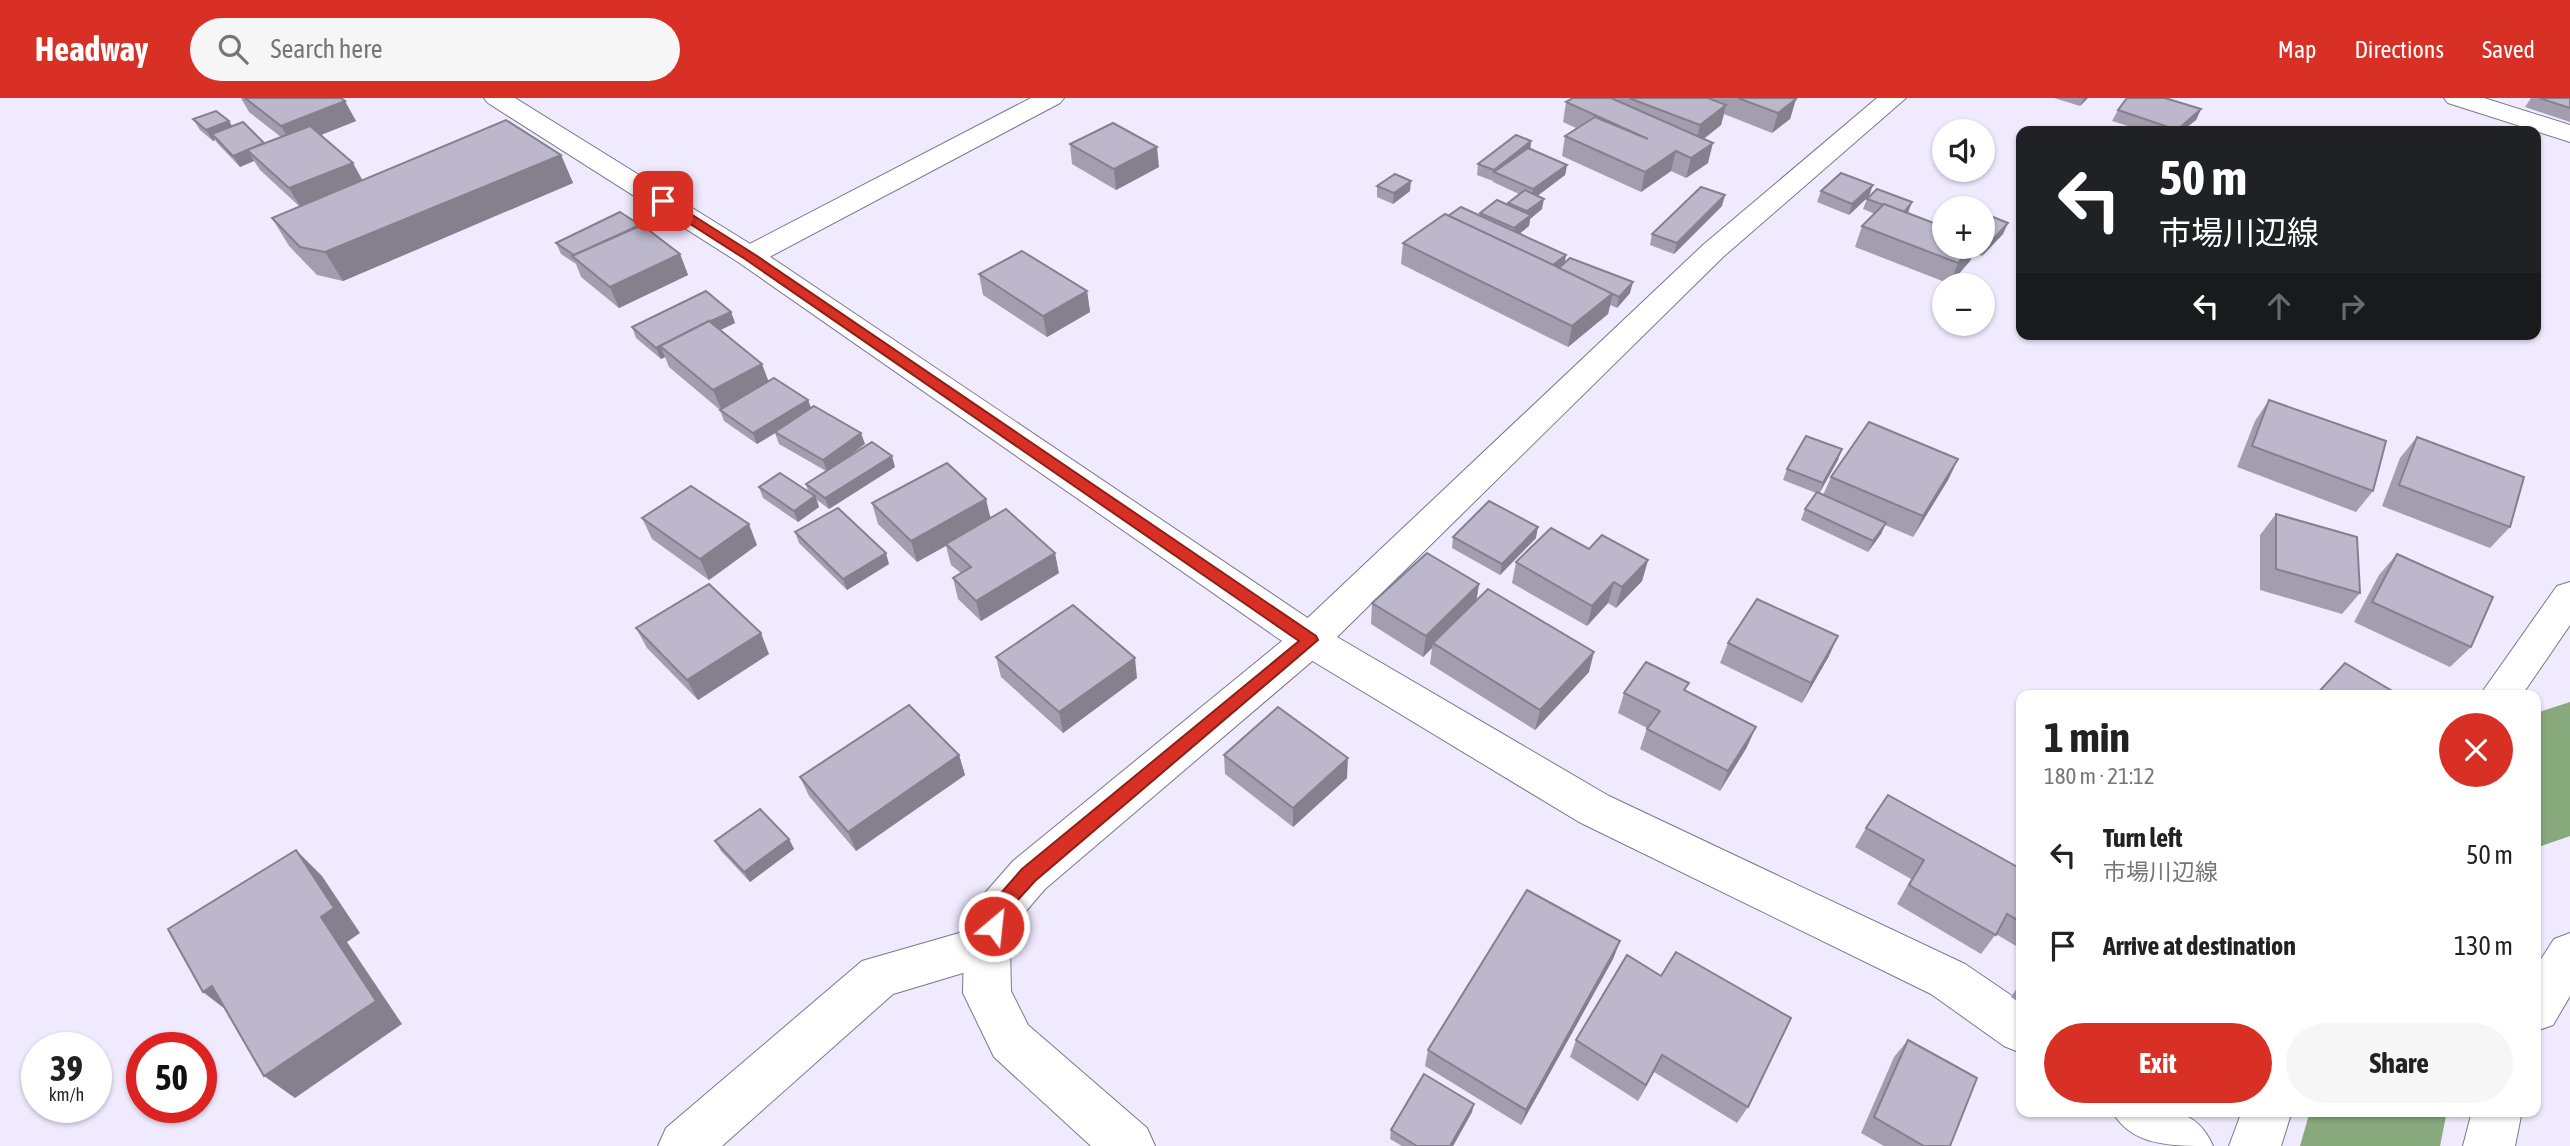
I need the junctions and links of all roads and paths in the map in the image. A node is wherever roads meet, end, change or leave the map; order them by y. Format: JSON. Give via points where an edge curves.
{"nodes":[{"id":1,"x":497,"y":98,"type":"edge"},
{"id":2,"x":1051,"y":98,"type":"edge"},
{"id":3,"x":1893,"y":98,"type":"edge"},
{"id":4,"x":2470,"y":100,"type":"edge"},
{"id":5,"x":2570,"y":134,"type":"edge"},
{"id":6,"x":749,"y":256,"type":"junction"},
{"id":7,"x":2570,"y":596,"type":"edge"},
{"id":8,"x":1310,"y":640,"type":"junction"},
{"id":9,"x":2504,"y":690,"type":"edge"},
{"id":10,"x":987,"y":946,"type":"junction"},
{"id":11,"x":2570,"y":954,"type":"edge"},
{"id":12,"x":2541,"y":1001,"type":"edge"},
{"id":13,"x":2016,"y":1027,"type":"edge"},
{"id":14,"x":2146,"y":1117,"type":"edge"},
{"id":15,"x":2265,"y":1117,"type":"edge"},
{"id":16,"x":2496,"y":1117,"type":"edge"},
{"id":17,"x":684,"y":1146,"type":"edge"},
{"id":18,"x":1129,"y":1146,"type":"edge"},
{"id":19,"x":2187,"y":1146,"type":"edge"},
{"id":20,"x":2255,"y":1146,"type":"edge"},
{"id":21,"x":2489,"y":1146,"type":"edge"}],
"edges":[{"from":1,"to":6,"type":"street"},
{"from":2,"to":6,"type":"street"},
{"from":3,"to":8,"type":"street","via":[[1713,251]]},
{"from":4,"to":5,"type":"street"},
{"from":6,"to":8,"type":"street"},
{"from":7,"to":9,"type":"street"},
{"from":8,"to":10,"type":"street","via":[[1029,875],[1001,906]]},
{"from":8,"to":13,"type":"street","via":[[1594,809],[1948,979]]},
{"from":10,"to":17,"type":"street","via":[[879,976]]},
{"from":10,"to":18,"type":"street","via":[[987,993],[1011,1041]]},
{"from":11,"to":12,"type":"street"},
{"from":14,"to":19,"type":"street"},
{"from":15,"to":20,"type":"street"},
{"from":16,"to":21,"type":"street"}]}
